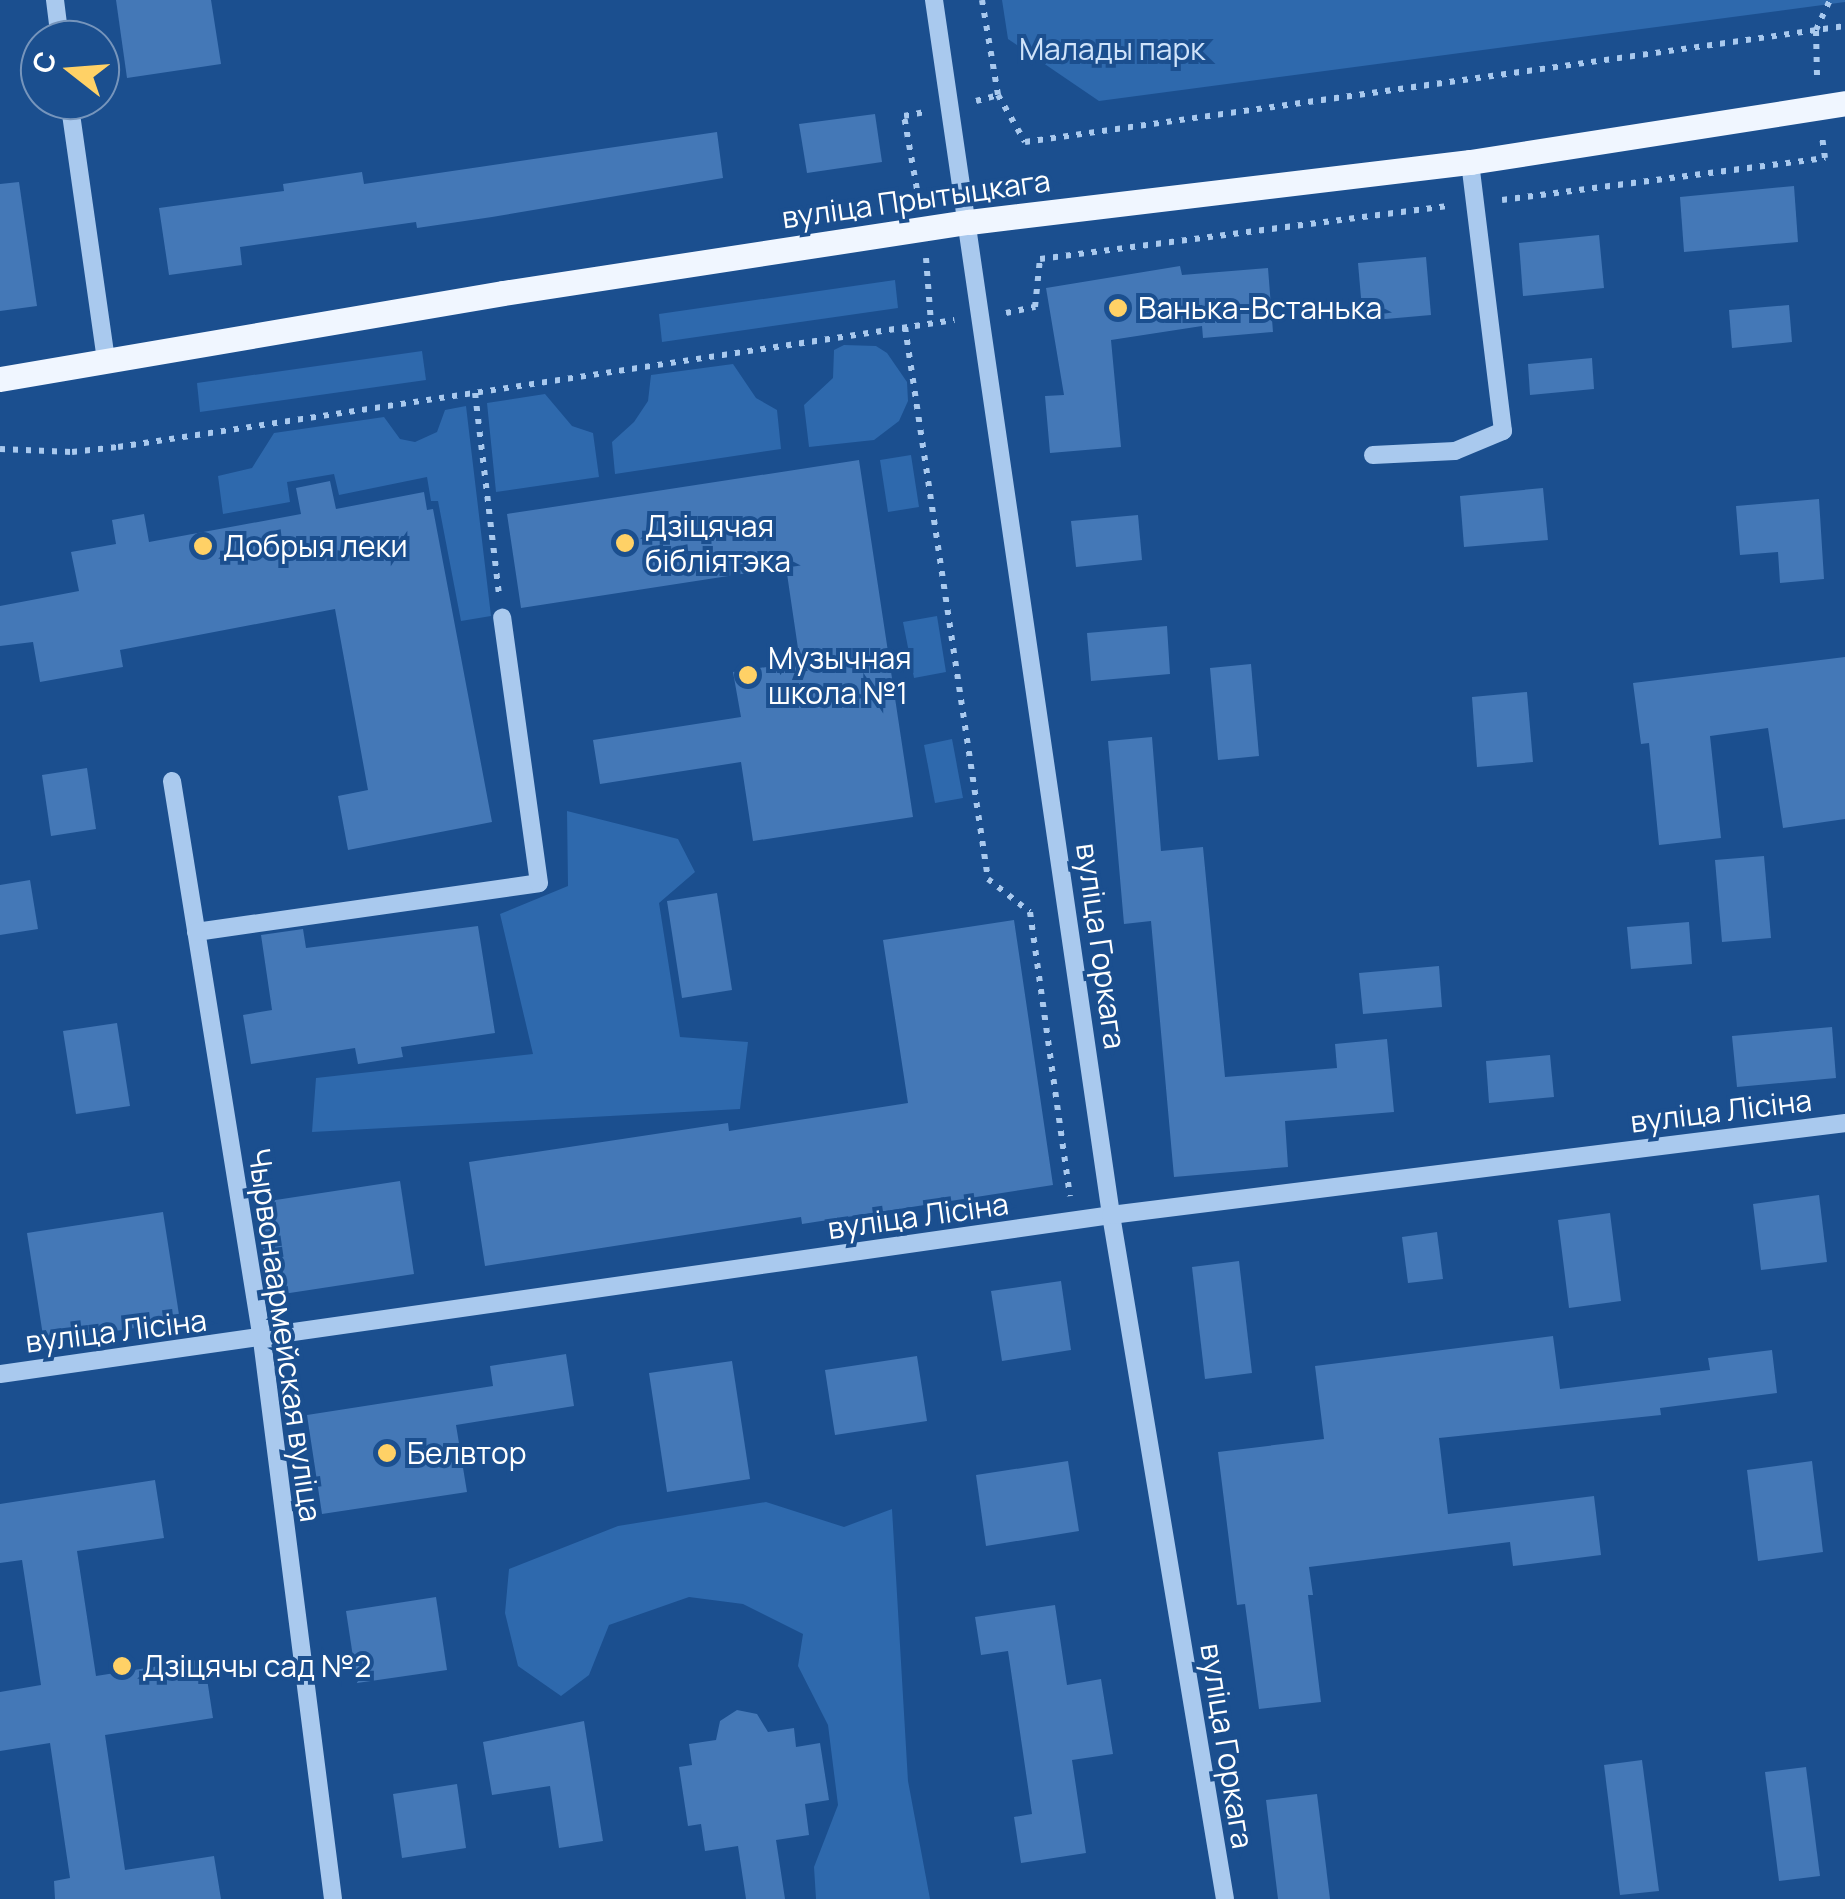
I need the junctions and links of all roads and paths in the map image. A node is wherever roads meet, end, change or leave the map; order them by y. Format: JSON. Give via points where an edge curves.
{"nodes":[{"id":1,"x":934,"y":0,"type":"edge"},
{"id":2,"x":982,"y":0,"type":"edge"},
{"id":3,"x":1845,"y":26,"type":"edge"},
{"id":4,"x":1845,"y":103,"type":"edge"},
{"id":5,"x":71,"y":120,"type":"edge"},
{"id":6,"x":1825,"y":158,"type":"dead end"},
{"id":7,"x":1470,"y":162,"type":"junction"},
{"id":8,"x":1475,"y":203,"type":"junction"},
{"id":9,"x":969,"y":222,"type":"junction"},
{"id":10,"x":982,"y":317,"type":"junction"},
{"id":11,"x":905,"y":327,"type":"junction"},
{"id":12,"x":106,"y":361,"type":"junction"},
{"id":13,"x":0,"y":379,"type":"edge"},
{"id":14,"x":476,"y":392,"type":"junction"},
{"id":15,"x":0,"y":449,"type":"edge"},
{"id":16,"x":1372,"y":455,"type":"dead end"},
{"id":17,"x":502,"y":618,"type":"joint"},
{"id":18,"x":172,"y":780,"type":"dead end"},
{"id":19,"x":196,"y":932,"type":"junction"},
{"id":20,"x":1845,"y":1123,"type":"edge"},
{"id":21,"x":1112,"y":1215,"type":"junction"},
{"id":22,"x":1074,"y":1220,"type":"junction"},
{"id":23,"x":262,"y":1340,"type":"junction"},
{"id":24,"x":0,"y":1374,"type":"edge"},
{"id":25,"x":333,"y":1899,"type":"edge"},
{"id":26,"x":1225,"y":1899,"type":"edge"}],
"edges":[{"from":1,"to":9,"type":"street","name":"вуліца Горкага"},
{"from":2,"to":3,"type":"path","via":[[998,95],[1025,142]]},
{"from":4,"to":7,"type":"main road","name":"вуліца Прытыцкага"},
{"from":5,"to":12,"type":"street"},
{"from":6,"to":8,"type":"path"},
{"from":7,"to":8,"type":"street"},
{"from":7,"to":9,"type":"main road","name":"вуліца Прытыцкага"},
{"from":8,"to":10,"type":"path","via":[[1040,258],[1035,307]]},
{"from":8,"to":16,"type":"street","via":[[1502,432],[1455,451]]},
{"from":9,"to":10,"type":"street","name":"вуліца Горкага"},
{"from":9,"to":12,"type":"main road","name":"вуліца Прытыцкага"},
{"from":10,"to":11,"type":"path"},
{"from":10,"to":21,"type":"street","name":"вуліца Горкага"},
{"from":11,"to":14,"type":"path"},
{"from":11,"to":22,"type":"path","via":[[988,879],[1030,912]]},
{"from":12,"to":13,"type":"main road","name":"вуліца Прытыцкага"},
{"from":14,"to":15,"type":"path","via":[[118,447]]},
{"from":14,"to":17,"type":"path"},
{"from":17,"to":19,"type":"street","via":[[539,883]]},
{"from":18,"to":19,"type":"street","name":"Чырвонаармейская вуліца"},
{"from":19,"to":23,"type":"street","name":"Чырвонаармейская вуліца"},
{"from":20,"to":21,"type":"street","name":"вуліца Лісіна"},
{"from":21,"to":22,"type":"street","name":"вуліца Лісіна"},
{"from":21,"to":26,"type":"street","name":"вуліца Горкага"},
{"from":22,"to":23,"type":"street","name":"вуліца Лісіна"},
{"from":23,"to":24,"type":"street","name":"вуліца Лісіна"},
{"from":23,"to":25,"type":"street","name":"Чырвонаармейская вуліца"}]}
